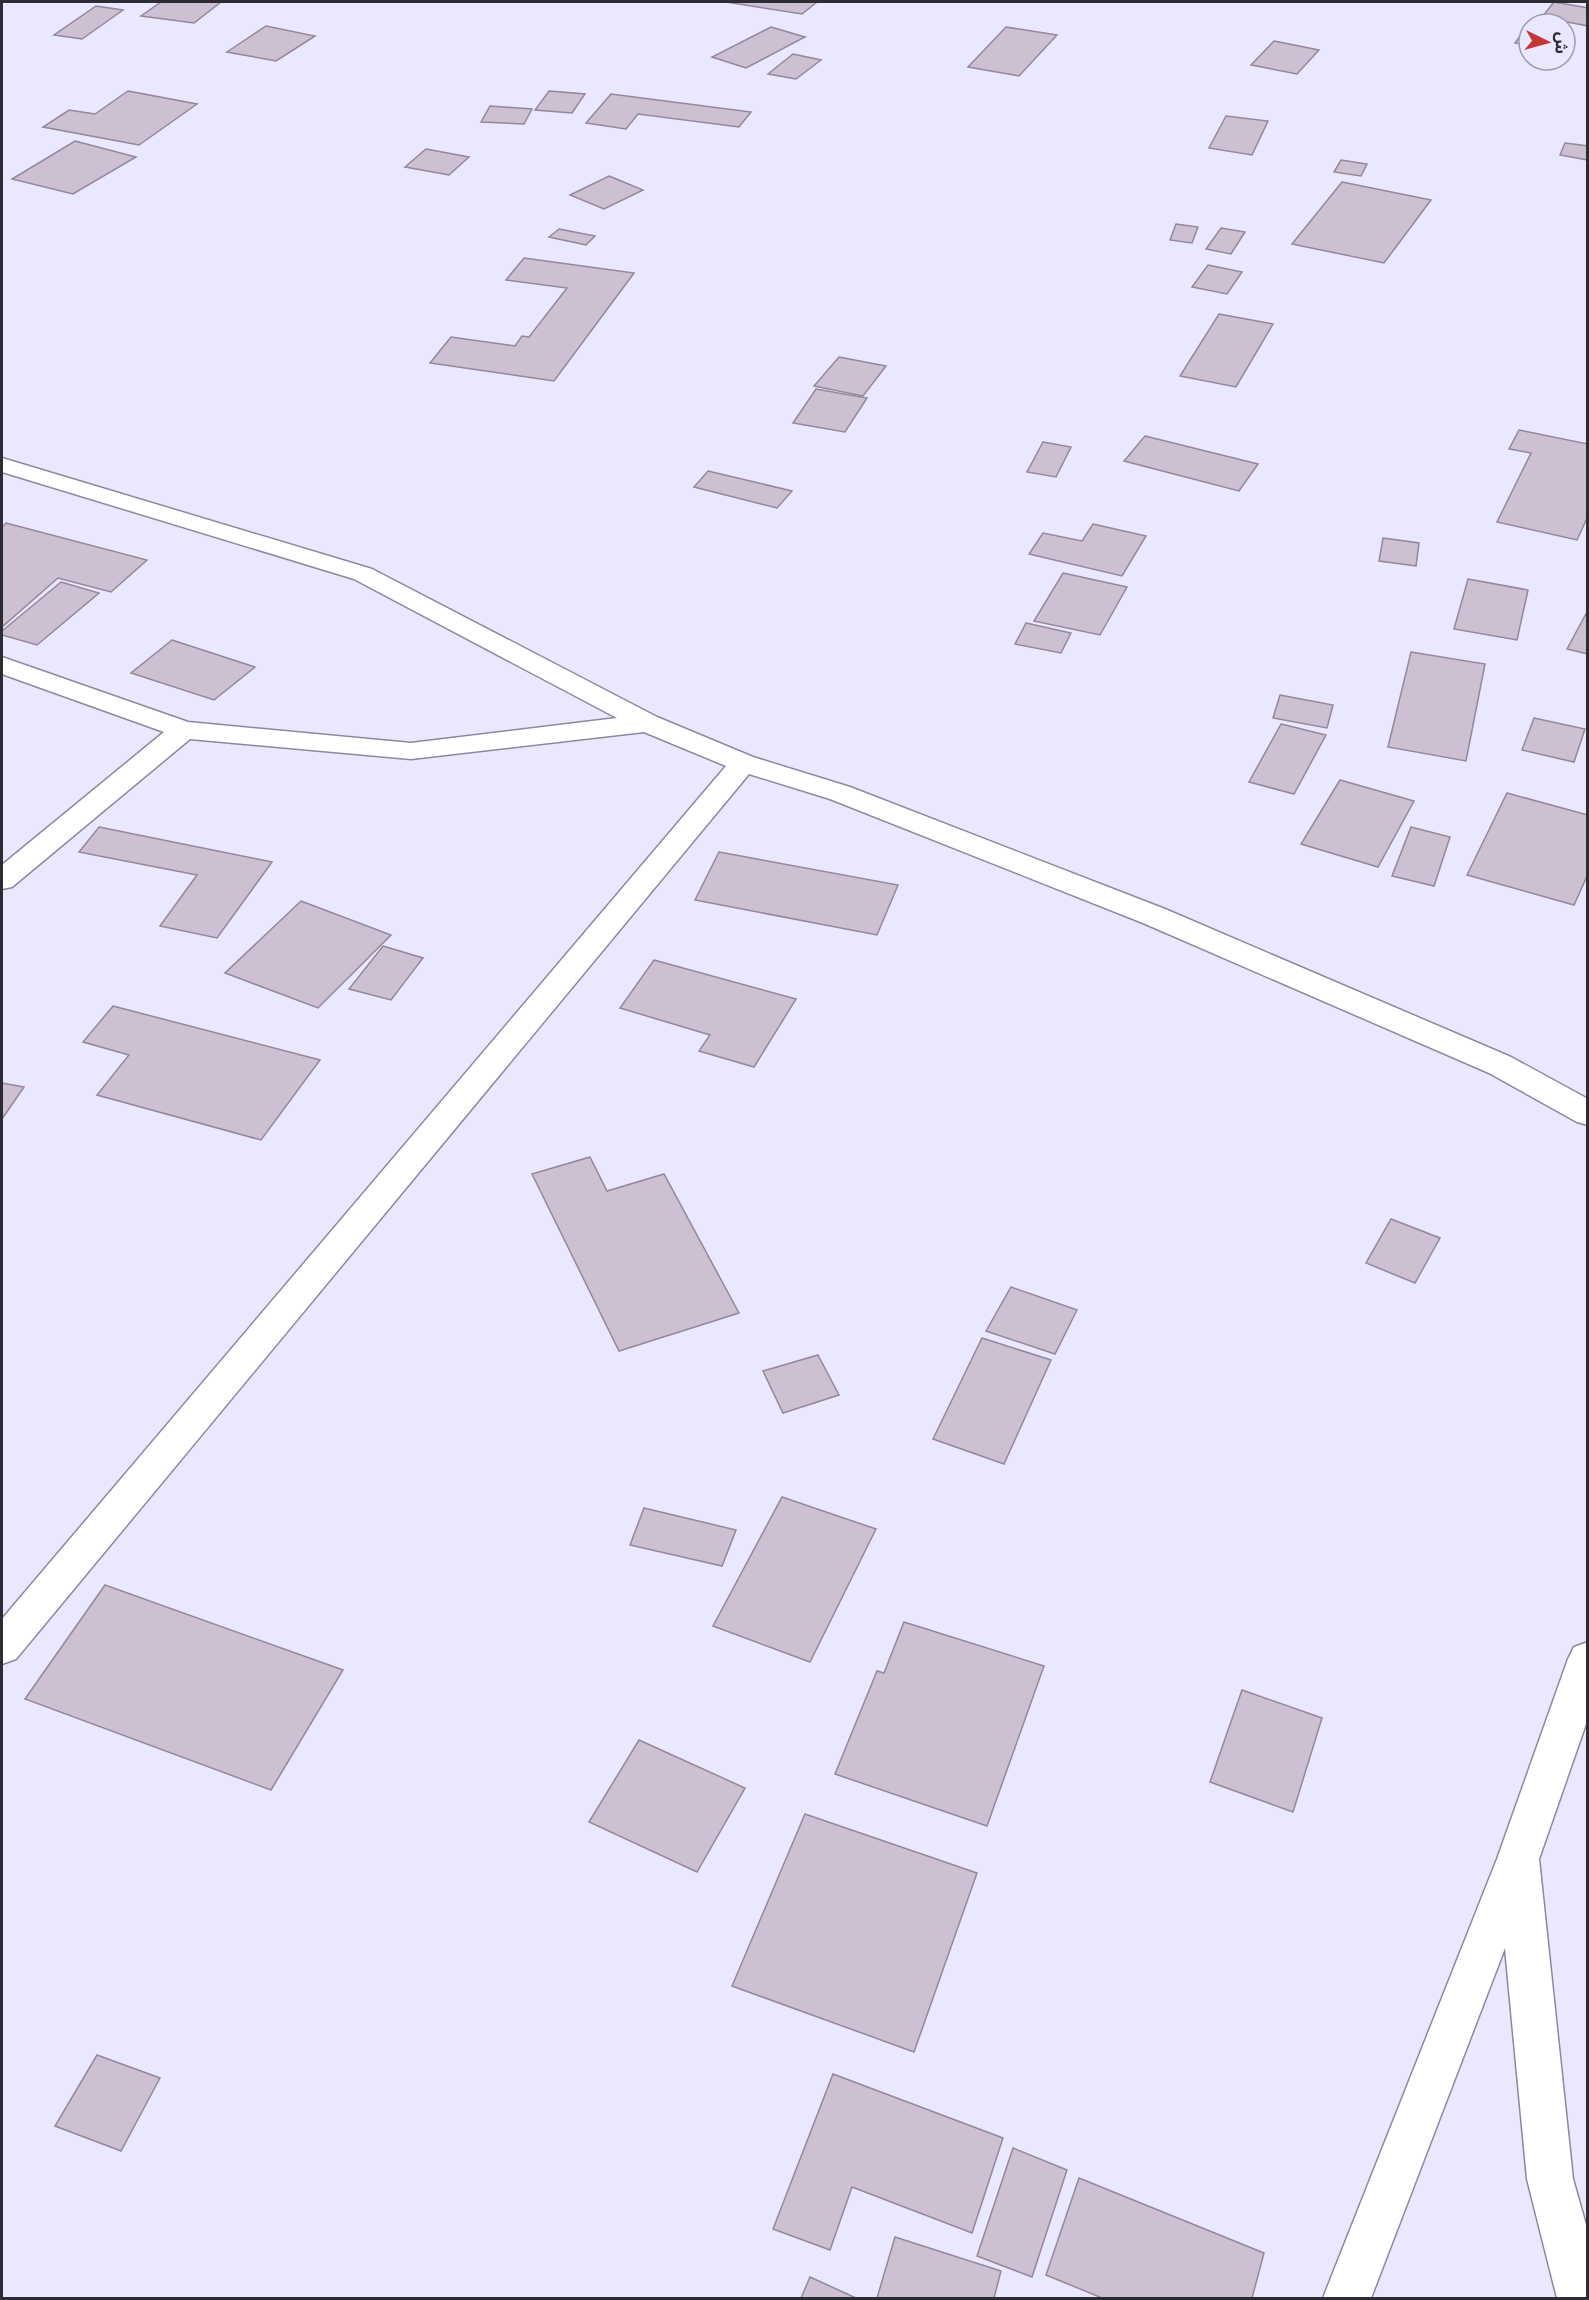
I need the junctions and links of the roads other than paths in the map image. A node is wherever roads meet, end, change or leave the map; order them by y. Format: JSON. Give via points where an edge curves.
{"nodes":[{"id":1,"x":2,"y":465,"type":"edge"},
{"id":2,"x":2,"y":665,"type":"edge"},
{"id":3,"x":647,"y":723,"type":"junction"},
{"id":4,"x":184,"y":730,"type":"junction"},
{"id":5,"x":743,"y":763,"type":"junction"},
{"id":6,"x":2,"y":880,"type":"edge"},
{"id":7,"x":1587,"y":1114,"type":"edge"},
{"id":8,"x":2,"y":1647,"type":"edge"},
{"id":9,"x":1587,"y":1659,"type":"edge"},
{"id":10,"x":1518,"y":1859,"type":"junction"},
{"id":11,"x":1347,"y":2298,"type":"edge"},
{"id":12,"x":1581,"y":2298,"type":"edge"}],
"edges":[{"from":1,"to":3,"type":"street","via":[[363,574]]},
{"from":2,"to":4,"type":"street"},
{"from":3,"to":4,"type":"street","via":[[411,751]]},
{"from":3,"to":5,"type":"street"},
{"from":4,"to":6,"type":"street"},
{"from":5,"to":7,"type":"street","via":[[840,793],[1154,916],[1500,1065]]},
{"from":5,"to":8,"type":"street"},
{"from":9,"to":10,"type":"street"},
{"from":10,"to":11,"type":"street"},
{"from":10,"to":12,"type":"street","via":[[1550,2180]]}]}
